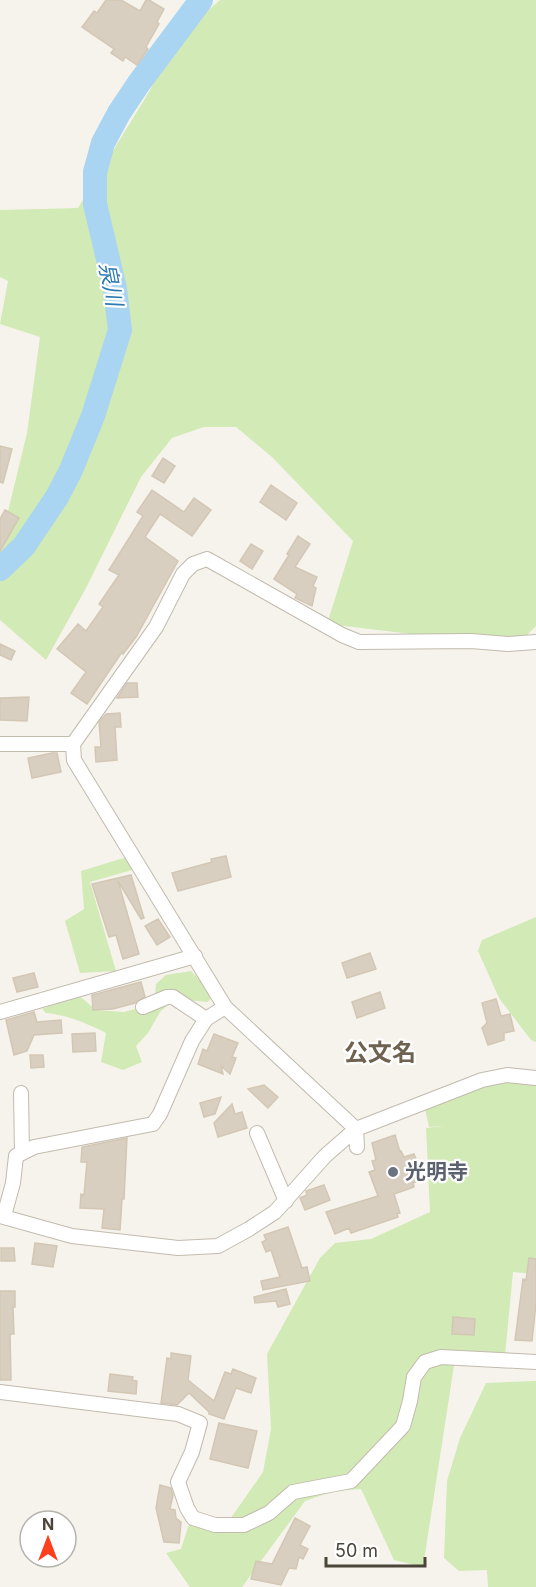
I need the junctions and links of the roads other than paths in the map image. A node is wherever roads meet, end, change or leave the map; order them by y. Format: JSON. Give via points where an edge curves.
{"nodes":[{"id":1,"x":536,"y":642,"type":"edge"},
{"id":2,"x":0,"y":744,"type":"edge"},
{"id":3,"x":73,"y":744,"type":"junction"},
{"id":4,"x":195,"y":956,"type":"junction"},
{"id":5,"x":142,"y":1007,"type":"dead end"},
{"id":6,"x":225,"y":1007,"type":"junction"},
{"id":7,"x":0,"y":1012,"type":"edge"},
{"id":8,"x":206,"y":1019,"type":"junction"},
{"id":9,"x":536,"y":1078,"type":"edge"},
{"id":10,"x":21,"y":1093,"type":"dead end"},
{"id":11,"x":356,"y":1129,"type":"junction"},
{"id":12,"x":257,"y":1132,"type":"dead end"},
{"id":13,"x":357,"y":1147,"type":"dead end"},
{"id":14,"x":22,"y":1153,"type":"junction"},
{"id":15,"x":286,"y":1201,"type":"junction"},
{"id":16,"x":2,"y":1216,"type":"edge"},
{"id":17,"x":536,"y":1362,"type":"edge"},
{"id":18,"x":0,"y":1392,"type":"edge"}],
"edges":[{"from":1,"to":3,"type":"street","via":[[359,642],[207,559],[193,564],[183,574],[156,627]]},
{"from":2,"to":3,"type":"street"},
{"from":3,"to":4,"type":"street","via":[[74,760]]},
{"from":4,"to":6,"type":"street"},
{"from":4,"to":7,"type":"street"},
{"from":5,"to":8,"type":"street","via":[[173,997]]},
{"from":6,"to":8,"type":"street"},
{"from":6,"to":11,"type":"street"},
{"from":8,"to":14,"type":"street","via":[[153,1124],[34,1147]]},
{"from":9,"to":11,"type":"street","via":[[507,1075],[482,1080]]},
{"from":10,"to":14,"type":"street"},
{"from":11,"to":13,"type":"street"},
{"from":11,"to":15,"type":"street","via":[[325,1156]]},
{"from":12,"to":15,"type":"street"},
{"from":14,"to":16,"type":"street","via":[[16,1156],[13,1183]]},
{"from":15,"to":16,"type":"street","via":[[249,1229],[218,1246],[203,1247],[178,1248],[72,1236]]},
{"from":17,"to":18,"type":"street","via":[[441,1357],[425,1362],[414,1377],[403,1426],[351,1481],[293,1492],[269,1512],[243,1525],[215,1525],[193,1518],[187,1508],[178,1482],[200,1423],[178,1414]]}]}
